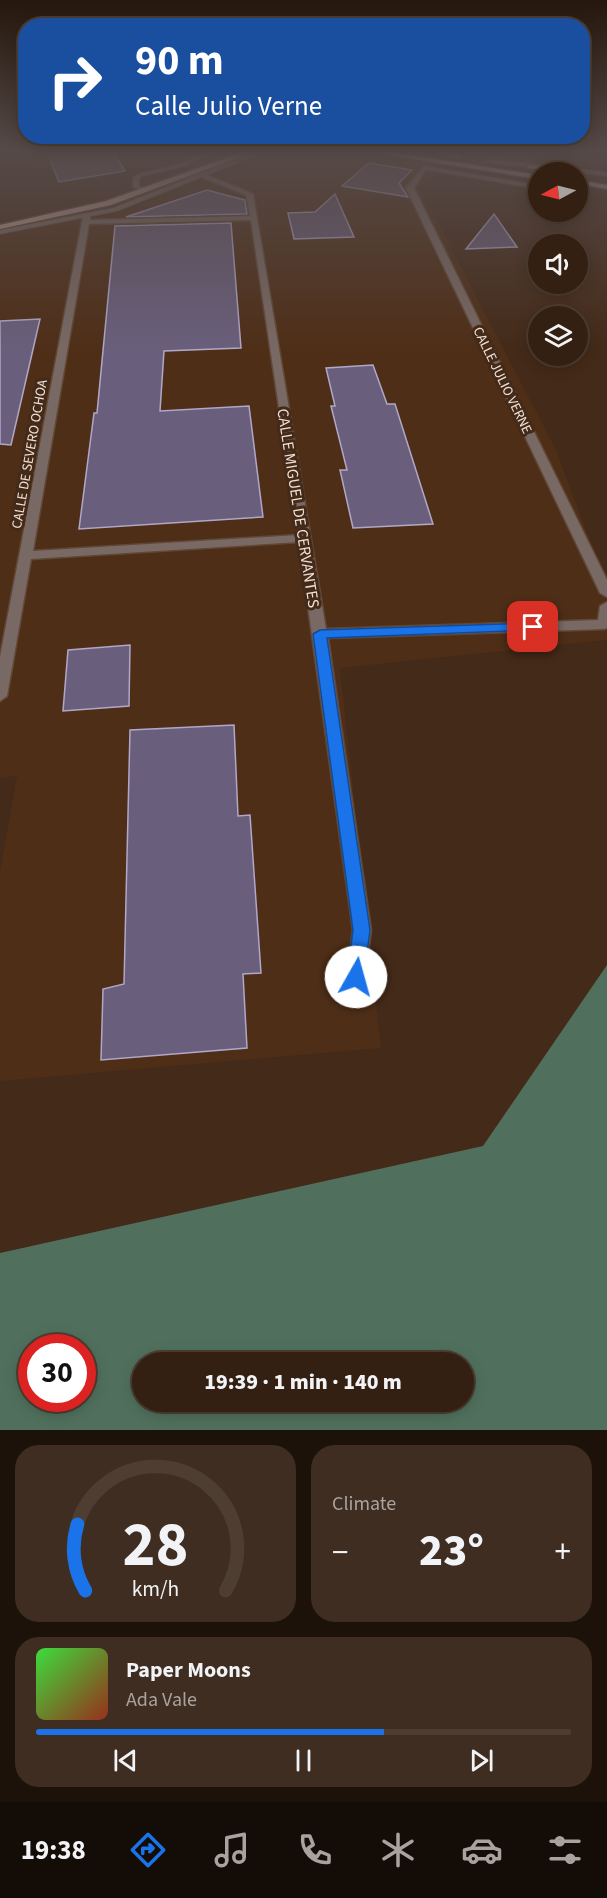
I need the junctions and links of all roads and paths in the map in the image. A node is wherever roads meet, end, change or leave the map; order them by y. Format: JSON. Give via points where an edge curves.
{"nodes":[{"id":1,"x":50,"y":217,"type":"edge"},
{"id":2,"x":94,"y":217,"type":"edge"},
{"id":3,"x":424,"y":217,"type":"edge"},
{"id":4,"x":254,"y":218,"type":"joint"},
{"id":5,"x":87,"y":219,"type":"junction"},
{"id":6,"x":0,"y":226,"type":"edge"},
{"id":7,"x":0,"y":232,"type":"edge"},
{"id":8,"x":304,"y":538,"type":"junction"},
{"id":9,"x":26,"y":555,"type":"junction"},
{"id":10,"x":607,"y":593,"type":"edge"},
{"id":11,"x":607,"y":606,"type":"edge"},
{"id":12,"x":320,"y":634,"type":"junction"},
{"id":13,"x":0,"y":696,"type":"edge"},
{"id":14,"x":356,"y":977,"type":"dead end"}],
"edges":[{"from":1,"to":6,"type":"main road"},
{"from":2,"to":5,"type":"lane"},
{"from":3,"to":10,"type":"street","name":"CALLE JULIO VERNE"},
{"from":4,"to":5,"type":"street"},
{"from":4,"to":8,"type":"street","name":"CALLE MIGUEL DE CERVANTES"},
{"from":5,"to":7,"type":"lane"},
{"from":5,"to":9,"type":"street","name":"CALLE DE SEVERO OCHOA"},
{"from":8,"to":9,"type":"street"},
{"from":8,"to":12,"type":"street","name":"CALLE MIGUEL DE CERVANTES"},
{"from":9,"to":13,"type":"street","name":"CALLE DE SEVERO OCHOA"},
{"from":11,"to":12,"type":"street","via":[[604,624]]},
{"from":12,"to":14,"type":"street","name":"CALLE MIGUEL DE CERVANTES","via":[[362,930]]}]}
